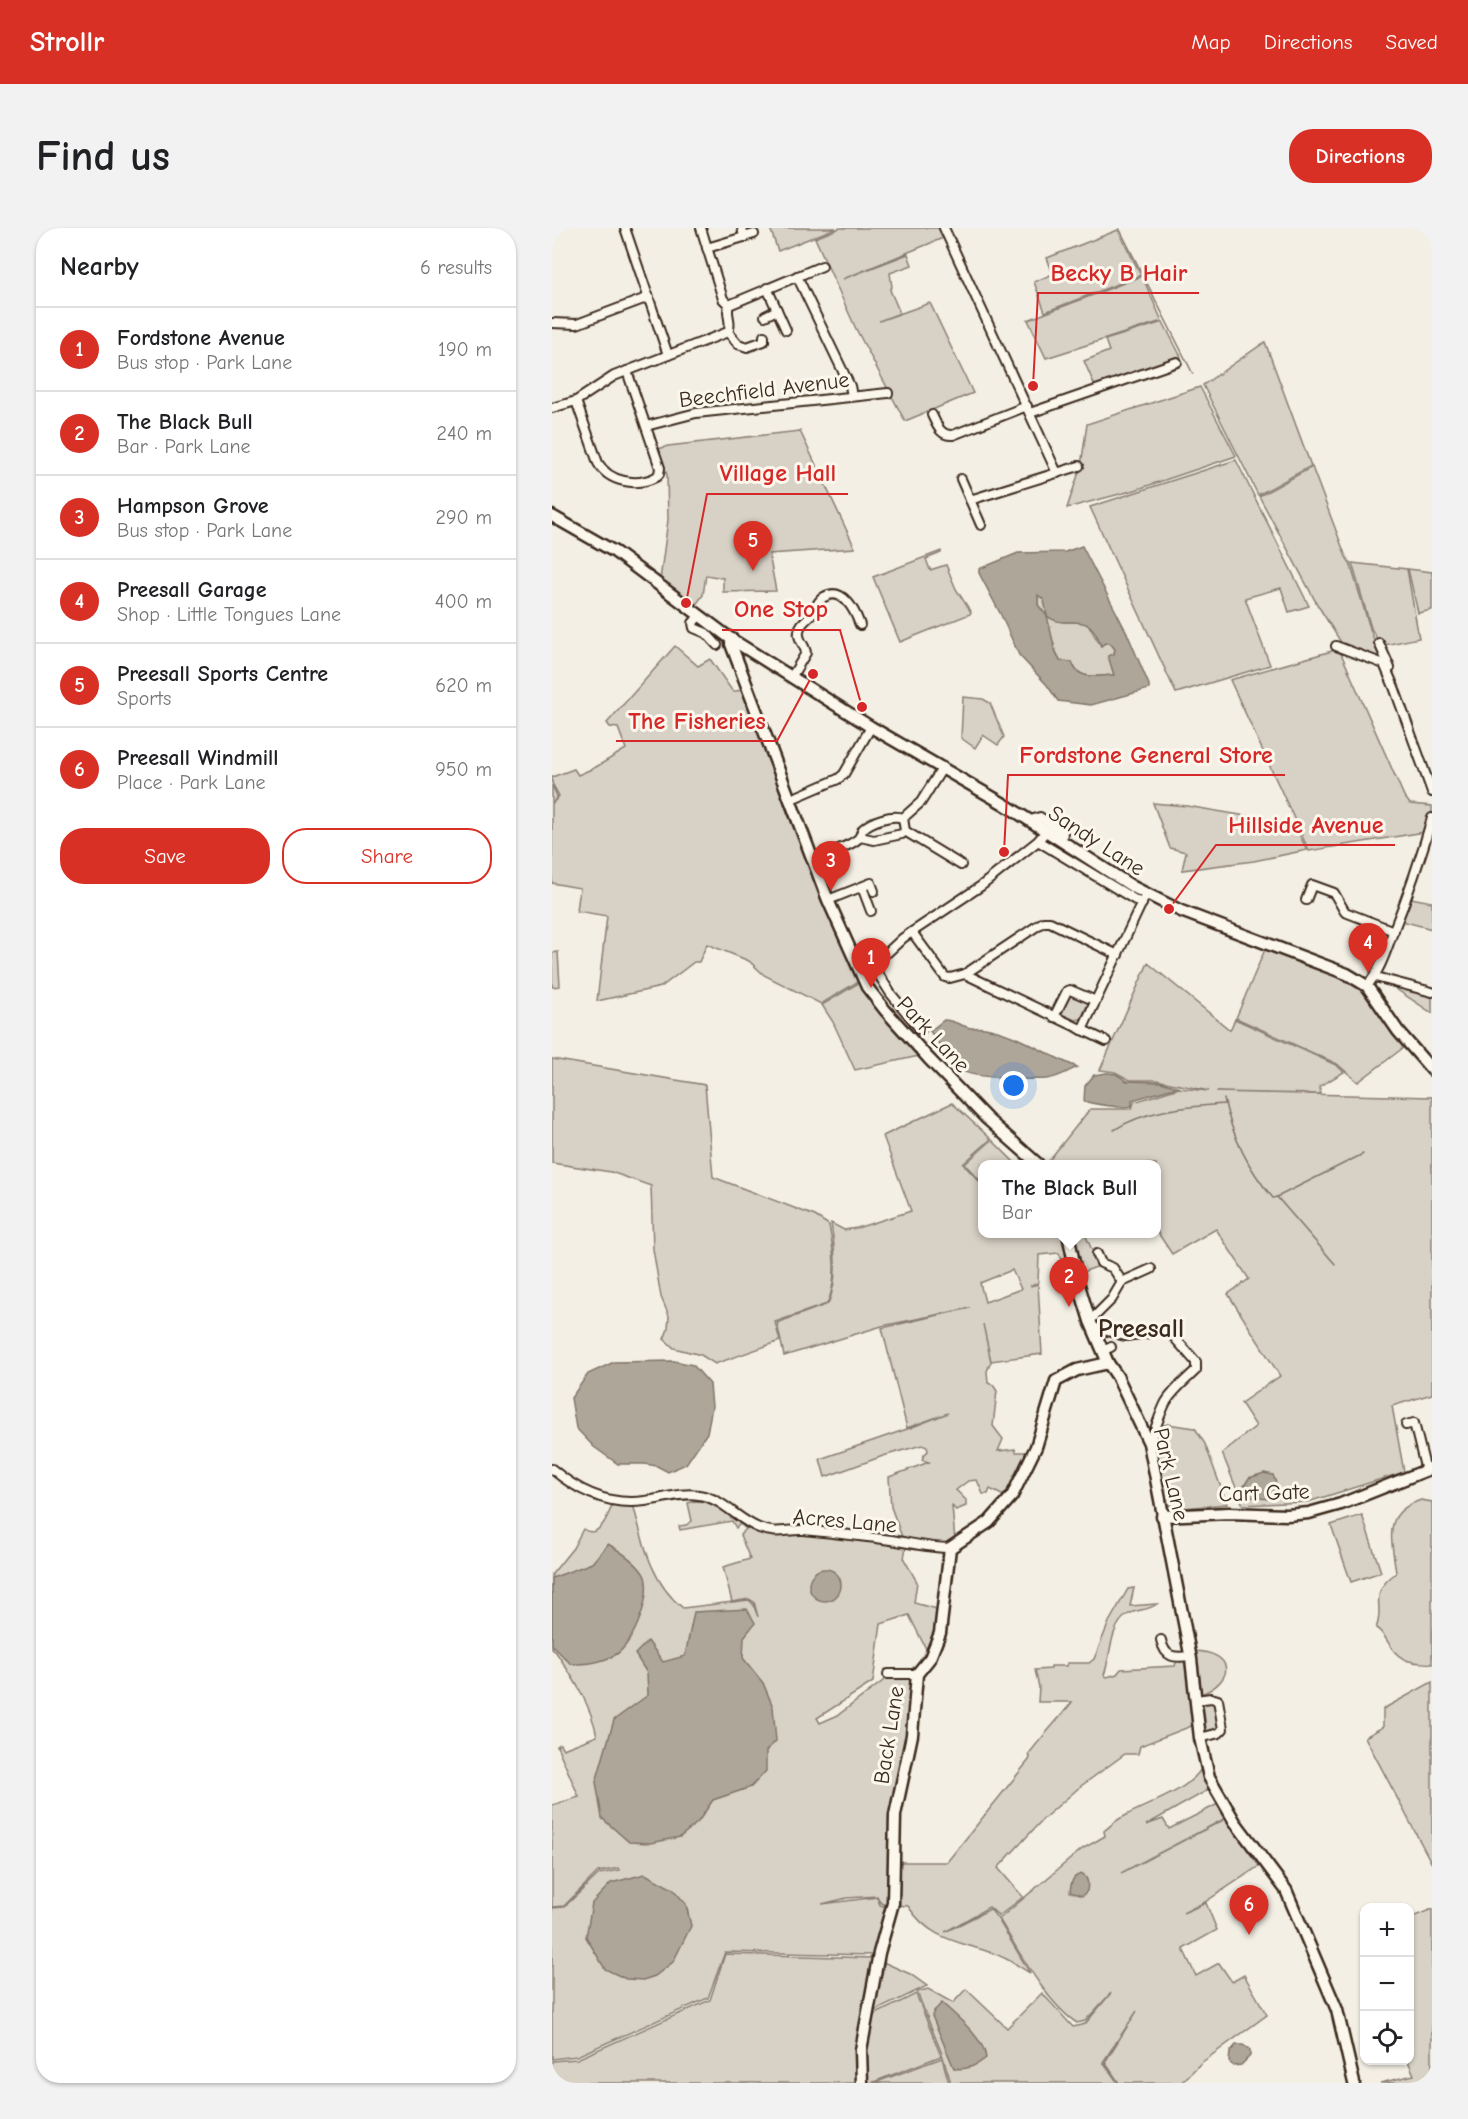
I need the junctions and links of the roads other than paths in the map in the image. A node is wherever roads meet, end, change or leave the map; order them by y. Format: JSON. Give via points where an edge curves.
{"nodes":[{"id":1,"x":625,"y":228,"type":"edge"},
{"id":2,"x":944,"y":228,"type":"edge"},
{"id":3,"x":702,"y":231,"type":"edge"},
{"id":4,"x":743,"y":232,"type":"edge"},
{"id":5,"x":754,"y":234,"type":"dead end"},
{"id":6,"x":692,"y":235,"type":"dead end"},
{"id":7,"x":707,"y":248,"type":"junction"},
{"id":8,"x":822,"y":266,"type":"dead end"},
{"id":9,"x":797,"y":276,"type":"junction"},
{"id":10,"x":767,"y":288,"type":"junction"},
{"id":11,"x":649,"y":297,"type":"junction"},
{"id":12,"x":729,"y":305,"type":"junction"},
{"id":13,"x":777,"y":310,"type":"junction"},
{"id":14,"x":765,"y":316,"type":"dead end"},
{"id":15,"x":552,"y":323,"type":"edge"},
{"id":16,"x":786,"y":330,"type":"dead end"},
{"id":17,"x":728,"y":332,"type":"junction"},
{"id":18,"x":764,"y":336,"type":"dead end"},
{"id":19,"x":668,"y":355,"type":"junction"},
{"id":20,"x":1177,"y":362,"type":"dead end"},
{"id":21,"x":627,"y":371,"type":"junction"},
{"id":22,"x":888,"y":393,"type":"dead end"},
{"id":23,"x":852,"y":396,"type":"junction"},
{"id":24,"x":576,"y":401,"type":"junction"},
{"id":25,"x":552,"y":408,"type":"edge"},
{"id":26,"x":1029,"y":409,"type":"junction"},
{"id":27,"x":932,"y":415,"type":"dead end"},
{"id":28,"x":646,"y":426,"type":"junction"},
{"id":29,"x":1079,"y":466,"type":"dead end"},
{"id":30,"x":1057,"y":473,"type":"junction"},
{"id":31,"x":961,"y":479,"type":"dead end"},
{"id":32,"x":970,"y":500,"type":"junction"},
{"id":33,"x":552,"y":516,"type":"edge"},
{"id":34,"x":981,"y":525,"type":"dead end"},
{"id":35,"x":699,"y":616,"type":"junction"},
{"id":36,"x":860,"y":625,"type":"dead end"},
{"id":37,"x":732,"y":639,"type":"junction"},
{"id":38,"x":1379,"y":644,"type":"dead end"},
{"id":39,"x":717,"y":645,"type":"dead end"},
{"id":40,"x":1336,"y":646,"type":"dead end"},
{"id":41,"x":751,"y":650,"type":"junction"},
{"id":42,"x":739,"y":663,"type":"junction"},
{"id":43,"x":792,"y":676,"type":"junction"},
{"id":44,"x":871,"y":727,"type":"junction"},
{"id":45,"x":1410,"y":732,"type":"junction"},
{"id":46,"x":943,"y":767,"type":"junction"},
{"id":47,"x":1432,"y":792,"type":"edge"},
{"id":48,"x":789,"y":800,"type":"junction"},
{"id":49,"x":903,"y":818,"type":"junction"},
{"id":50,"x":1432,"y":818,"type":"edge"},
{"id":51,"x":1031,"y":820,"type":"junction"},
{"id":52,"x":905,"y":831,"type":"junction"},
{"id":53,"x":1046,"y":831,"type":"junction"},
{"id":54,"x":860,"y":837,"type":"junction"},
{"id":55,"x":1038,"y":841,"type":"junction"},
{"id":56,"x":1062,"y":841,"type":"junction"},
{"id":57,"x":811,"y":859,"type":"junction"},
{"id":58,"x":961,"y":865,"type":"dead end"},
{"id":59,"x":862,"y":887,"type":"junction"},
{"id":60,"x":874,"y":891,"type":"dead end"},
{"id":61,"x":1144,"y":899,"type":"junction"},
{"id":62,"x":828,"y":900,"type":"junction"},
{"id":63,"x":1306,"y":900,"type":"dead end"},
{"id":64,"x":872,"y":911,"type":"dead end"},
{"id":65,"x":1394,"y":931,"type":"junction"},
{"id":66,"x":912,"y":932,"type":"junction"},
{"id":67,"x":1118,"y":955,"type":"junction"},
{"id":68,"x":870,"y":961,"type":"junction"},
{"id":69,"x":857,"y":967,"type":"junction"},
{"id":70,"x":965,"y":974,"type":"junction"},
{"id":71,"x":1375,"y":977,"type":"junction"},
{"id":72,"x":1367,"y":986,"type":"junction"},
{"id":73,"x":1432,"y":992,"type":"edge"},
{"id":74,"x":1096,"y":1001,"type":"junction"},
{"id":75,"x":1054,"y":1017,"type":"junction"},
{"id":76,"x":921,"y":1030,"type":"dead end"},
{"id":77,"x":1082,"y":1030,"type":"junction"},
{"id":78,"x":1106,"y":1041,"type":"dead end"},
{"id":79,"x":1432,"y":1070,"type":"edge"},
{"id":80,"x":1033,"y":1160,"type":"edge"},
{"id":81,"x":1069,"y":1238,"type":"edge"},
{"id":82,"x":1097,"y":1254,"type":"dead end"},
{"id":83,"x":1151,"y":1269,"type":"dead end"},
{"id":84,"x":1122,"y":1282,"type":"junction"},
{"id":85,"x":1091,"y":1324,"type":"junction"},
{"id":86,"x":1108,"y":1363,"type":"junction"},
{"id":87,"x":1406,"y":1425,"type":"dead end"},
{"id":88,"x":1149,"y":1443,"type":"junction"},
{"id":89,"x":552,"y":1469,"type":"edge"},
{"id":90,"x":1429,"y":1470,"type":"edge"},
{"id":91,"x":1162,"y":1516,"type":"junction"},
{"id":92,"x":950,"y":1548,"type":"junction"},
{"id":93,"x":1161,"y":1640,"type":"dead end"},
{"id":94,"x":1191,"y":1656,"type":"junction"},
{"id":95,"x":888,"y":1674,"type":"dead end"},
{"id":96,"x":917,"y":1674,"type":"junction"},
{"id":97,"x":1196,"y":1700,"type":"junction"},
{"id":98,"x":1200,"y":1738,"type":"junction"},
{"id":99,"x":862,"y":2083,"type":"edge"},
{"id":100,"x":1354,"y":2083,"type":"edge"}],
"edges":[{"from":1,"to":11,"type":"street"},
{"from":2,"to":26,"type":"street"},
{"from":3,"to":6,"type":"street"},
{"from":3,"to":7,"type":"street"},
{"from":4,"to":5,"type":"street"},
{"from":4,"to":7,"type":"street"},
{"from":7,"to":12,"type":"street","via":[[723,299]]},
{"from":8,"to":9,"type":"street"},
{"from":9,"to":10,"type":"street"},
{"from":9,"to":23,"type":"street"},
{"from":10,"to":12,"type":"street"},
{"from":10,"to":13,"type":"street"},
{"from":11,"to":15,"type":"street","via":[[577,324]]},
{"from":11,"to":19,"type":"street"},
{"from":12,"to":17,"type":"street"},
{"from":13,"to":14,"type":"street"},
{"from":13,"to":16,"type":"street"},
{"from":17,"to":18,"type":"street","via":[[738,344],[747,347],[764,341]]},
{"from":17,"to":19,"type":"street"},
{"from":19,"to":21,"type":"street"},
{"from":20,"to":26,"type":"street"},
{"from":21,"to":24,"type":"street"},
{"from":21,"to":28,"type":"street"},
{"from":22,"to":23,"type":"street","name":"Beechfield Avenue"},
{"from":23,"to":28,"type":"street","name":"Beechfield Avenue","via":[[696,413]]},
{"from":24,"to":25,"type":"street"},
{"from":24,"to":28,"type":"street","via":[[597,463],[620,481],[652,479],[659,474]]},
{"from":26,"to":27,"type":"street","via":[[948,436],[941,432]]},
{"from":26,"to":30,"type":"street"},
{"from":29,"to":30,"type":"street"},
{"from":30,"to":32,"type":"street"},
{"from":31,"to":32,"type":"street"},
{"from":32,"to":34,"type":"street"},
{"from":33,"to":35,"type":"main road","name":"Sandy Lane","via":[[615,552]]},
{"from":35,"to":37,"type":"main road","name":"Sandy Lane"},
{"from":35,"to":39,"type":"street","via":[[694,628],[706,633]]},
{"from":36,"to":43,"type":"street","via":[[847,600],[825,596],[799,630],[806,653]]},
{"from":37,"to":41,"type":"main road","name":"Sandy Lane"},
{"from":37,"to":42,"type":"main road","name":"Park Lane"},
{"from":38,"to":45,"type":"street","via":[[1407,712]]},
{"from":40,"to":45,"type":"street","via":[[1384,664]]},
{"from":41,"to":42,"type":"main road"},
{"from":41,"to":43,"type":"main road","name":"Sandy Lane"},
{"from":42,"to":48,"type":"main road","name":"Park Lane"},
{"from":43,"to":44,"type":"main road","name":"Sandy Lane"},
{"from":44,"to":46,"type":"main road","name":"Sandy Lane"},
{"from":44,"to":48,"type":"street","via":[[844,774],[823,788]]},
{"from":45,"to":47,"type":"street"},
{"from":46,"to":49,"type":"street","via":[[921,802]]},
{"from":46,"to":51,"type":"main road","name":"Sandy Lane"},
{"from":48,"to":57,"type":"main road","name":"Park Lane"},
{"from":49,"to":52,"type":"street"},
{"from":49,"to":54,"type":"street","via":[[872,824],[864,828]]},
{"from":50,"to":65,"type":"street"},
{"from":51,"to":53,"type":"main road","name":"Sandy Lane"},
{"from":51,"to":56,"type":"street","via":[[1040,817],[1063,832]]},
{"from":52,"to":54,"type":"street","via":[[881,839]]},
{"from":52,"to":58,"type":"street"},
{"from":53,"to":55,"type":"street"},
{"from":53,"to":56,"type":"main road","name":"Sandy Lane"},
{"from":54,"to":57,"type":"street"},
{"from":55,"to":61,"type":"street","name":"Sandy Lane"},
{"from":55,"to":66,"type":"street","via":[[981,886]]},
{"from":56,"to":61,"type":"main road","name":"Sandy Lane"},
{"from":57,"to":62,"type":"main road","name":"Park Lane"},
{"from":59,"to":60,"type":"street","via":[[871,884]]},
{"from":59,"to":62,"type":"street"},
{"from":59,"to":64,"type":"street"},
{"from":61,"to":67,"type":"street"},
{"from":61,"to":72,"type":"main road","name":"Sandy Lane","via":[[1347,974]]},
{"from":62,"to":69,"type":"main road","name":"Park Lane"},
{"from":63,"to":65,"type":"street","via":[[1312,885],[1334,893],[1345,912]]},
{"from":65,"to":71,"type":"street"},
{"from":66,"to":68,"type":"street"},
{"from":66,"to":70,"type":"street","via":[[945,977]]},
{"from":67,"to":70,"type":"street","via":[[1046,921]]},
{"from":67,"to":74,"type":"street"},
{"from":68,"to":69,"type":"street"},
{"from":68,"to":76,"type":"street","name":"Park Lane"},
{"from":69,"to":80,"type":"main road","name":"Park Lane","via":[[872,994],[907,1036],[987,1119]]},
{"from":70,"to":75,"type":"street"},
{"from":71,"to":72,"type":"street"},
{"from":71,"to":73,"type":"street"},
{"from":72,"to":79,"type":"main road","name":"Sandy Lane","via":[[1398,1031]]},
{"from":74,"to":75,"type":"street","via":[[1067,991]]},
{"from":74,"to":77,"type":"street"},
{"from":75,"to":77,"type":"street"},
{"from":77,"to":78,"type":"street"},
{"from":81,"to":85,"type":"main road","name":"Park Lane"},
{"from":82,"to":84,"type":"street","via":[[1101,1263],[1113,1268]]},
{"from":83,"to":84,"type":"street"},
{"from":84,"to":85,"type":"street"},
{"from":85,"to":86,"type":"main road","name":"Park Lane","via":[[1107,1349]]},
{"from":85,"to":88,"type":"street","via":[[1125,1336],[1166,1328],[1196,1362],[1196,1370],[1166,1403]]},
{"from":86,"to":88,"type":"main road","name":"Park Lane"},
{"from":86,"to":92,"type":"main road","via":[[1077,1370],[1056,1381],[1036,1447],[1012,1496],[989,1522]]},
{"from":87,"to":90,"type":"street","via":[[1413,1423]]},
{"from":88,"to":91,"type":"main road","name":"Park Lane"},
{"from":89,"to":92,"type":"street","name":"Acres Lane","via":[[577,1487],[604,1499],[643,1502],[679,1494],[699,1495],[713,1499],[758,1528],[778,1533],[801,1530]]},
{"from":90,"to":91,"type":"main road","name":"Cart Gate","via":[[1308,1513]]},
{"from":91,"to":94,"type":"main road","name":"Park Lane"},
{"from":92,"to":96,"type":"main road","name":"Back Lane","via":[[940,1633],[930,1658]]},
{"from":93,"to":94,"type":"street","via":[[1160,1652],[1174,1657]]},
{"from":94,"to":97,"type":"main road","name":"Park Lane"},
{"from":95,"to":96,"type":"street"},
{"from":96,"to":99,"type":"main road","name":"Back Lane","via":[[912,1735],[895,1815],[893,1903],[879,1953],[861,2050]]},
{"from":97,"to":98,"type":"main road","name":"Park Lane"},
{"from":97,"to":98,"type":"street","via":[[1218,1700],[1223,1729]]},
{"from":98,"to":100,"type":"main road","name":"Park Lane","via":[[1215,1790],[1286,1890],[1337,2010]]}]}
